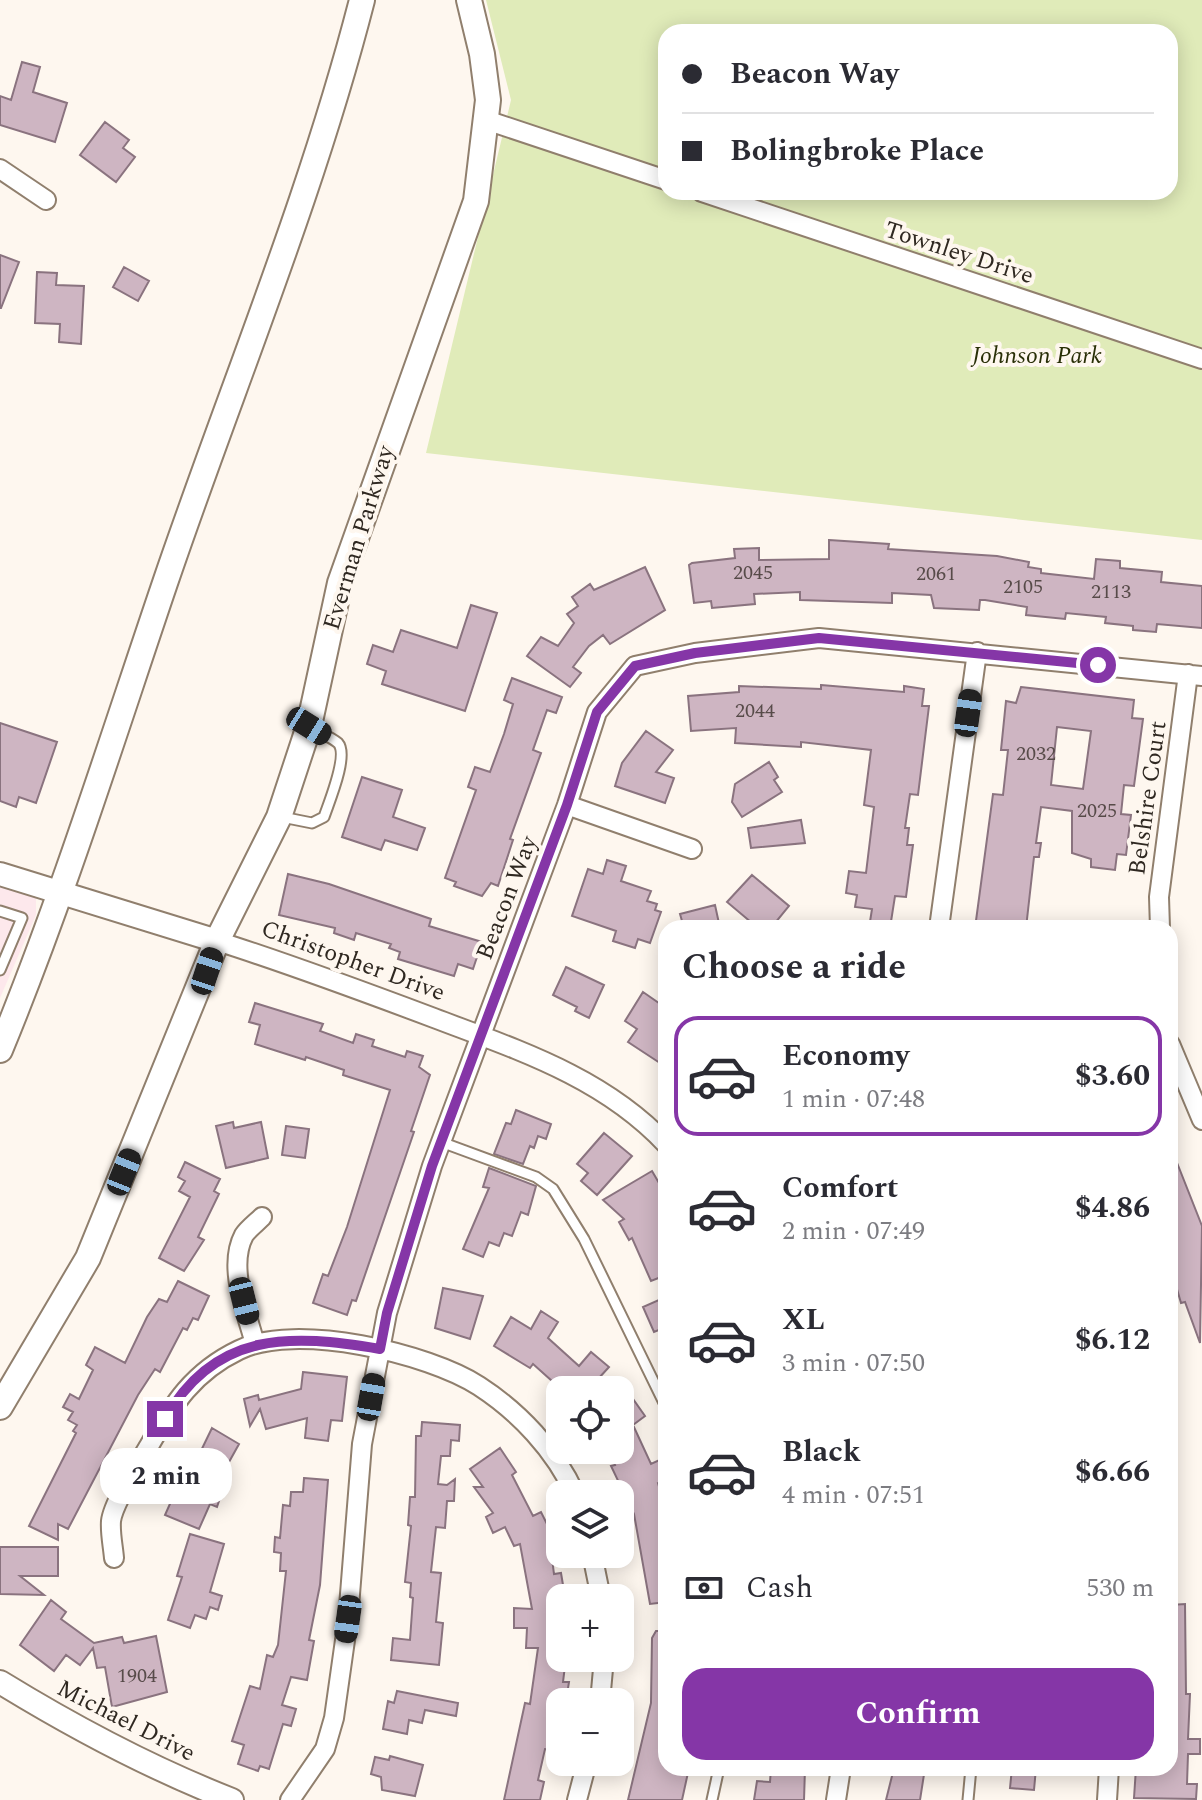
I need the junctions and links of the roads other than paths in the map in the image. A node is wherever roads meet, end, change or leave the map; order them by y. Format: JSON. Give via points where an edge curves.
{"nodes":[{"id":1,"x":362,"y":0,"type":"edge"},
{"id":2,"x":469,"y":0,"type":"edge"},
{"id":3,"x":486,"y":120,"type":"junction"},
{"id":4,"x":0,"y":169,"type":"edge"},
{"id":5,"x":658,"y":177,"type":"edge"},
{"id":6,"x":46,"y":200,"type":"dead end"},
{"id":7,"x":726,"y":200,"type":"edge"},
{"id":8,"x":1202,"y":359,"type":"edge"},
{"id":9,"x":977,"y":652,"type":"junction"},
{"id":10,"x":1195,"y":675,"type":"edge"},
{"id":11,"x":309,"y":726,"type":"junction"},
{"id":12,"x":567,"y":805,"type":"junction"},
{"id":13,"x":279,"y":817,"type":"junction"},
{"id":14,"x":692,"y":849,"type":"dead end"},
{"id":15,"x":0,"y":874,"type":"edge"},
{"id":16,"x":58,"y":892,"type":"junction"},
{"id":17,"x":0,"y":911,"type":"edge"},
{"id":18,"x":940,"y":920,"type":"edge"},
{"id":19,"x":1160,"y":920,"type":"edge"},
{"id":20,"x":207,"y":938,"type":"junction"},
{"id":21,"x":4,"y":952,"type":"edge"},
{"id":22,"x":0,"y":970,"type":"edge"},
{"id":23,"x":481,"y":1036,"type":"junction"},
{"id":24,"x":0,"y":1050,"type":"edge"},
{"id":25,"x":1178,"y":1063,"type":"edge"},
{"id":26,"x":1202,"y":1120,"type":"edge"},
{"id":27,"x":658,"y":1137,"type":"edge"},
{"id":28,"x":441,"y":1142,"type":"junction"},
{"id":29,"x":262,"y":1217,"type":"dead end"},
{"id":30,"x":255,"y":1344,"type":"junction"},
{"id":31,"x":380,"y":1349,"type":"junction"},
{"id":32,"x":658,"y":1391,"type":"edge"},
{"id":33,"x":0,"y":1407,"type":"edge"},
{"id":34,"x":566,"y":1480,"type":"edge"},
{"id":35,"x":114,"y":1558,"type":"dead end"},
{"id":36,"x":0,"y":1682,"type":"edge"},
{"id":37,"x":583,"y":1776,"type":"edge"},
{"id":38,"x":717,"y":1776,"type":"edge"},
{"id":39,"x":840,"y":1776,"type":"edge"},
{"id":40,"x":970,"y":1776,"type":"edge"},
{"id":41,"x":1108,"y":1776,"type":"edge"},
{"id":42,"x":232,"y":1800,"type":"edge"},
{"id":43,"x":290,"y":1800,"type":"edge"},
{"id":44,"x":577,"y":1800,"type":"edge"},
{"id":45,"x":712,"y":1800,"type":"edge"},
{"id":46,"x":836,"y":1800,"type":"edge"},
{"id":47,"x":968,"y":1800,"type":"edge"},
{"id":48,"x":1107,"y":1800,"type":"edge"}],
"edges":[{"from":1,"to":16,"type":"main road","via":[[326,129]]},
{"from":2,"to":3,"type":"main road","name":"Everman Parkway","via":[[482,54]]},
{"from":3,"to":5,"type":"street"},
{"from":3,"to":11,"type":"main road","name":"Everman Parkway","via":[[476,201],[340,583]]},
{"from":4,"to":6,"type":"street"},
{"from":7,"to":8,"type":"street","name":"Townley Drive"},
{"from":9,"to":10,"type":"street","name":"Beacon Way"},
{"from":9,"to":12,"type":"street","name":"Beacon Way","via":[[819,638],[635,666],[597,712]]},
{"from":9,"to":18,"type":"street"},
{"from":10,"to":19,"type":"street","name":"Belshire Court","via":[[1159,897]]},
{"from":11,"to":13,"type":"main road","name":"Everman Parkway"},
{"from":11,"to":13,"type":"lane","via":[[343,753],[337,778],[324,817],[312,823]]},
{"from":12,"to":14,"type":"street"},
{"from":12,"to":23,"type":"street","name":"Beacon Way"},
{"from":13,"to":20,"type":"main road","name":"Everman Parkway"},
{"from":15,"to":16,"type":"street","name":"Christopher Drive"},
{"from":16,"to":20,"type":"street","name":"Christopher Drive"},
{"from":16,"to":24,"type":"main road","via":[[37,961]]},
{"from":17,"to":21,"type":"lane","via":[[22,918]]},
{"from":20,"to":23,"type":"street","name":"Christopher Drive","via":[[300,967]]},
{"from":20,"to":33,"type":"main road","name":"Everman Parkway","via":[[88,1258]]},
{"from":21,"to":22,"type":"lane"},
{"from":23,"to":27,"type":"street","name":"Christopher Drive","via":[[556,1065],[618,1100]]},
{"from":23,"to":28,"type":"street","name":"Beacon Way"},
{"from":25,"to":26,"type":"street"},
{"from":28,"to":31,"type":"street","name":"Beacon Way"},
{"from":28,"to":32,"type":"lane","via":[[536,1177],[553,1189],[584,1239]]},
{"from":29,"to":30,"type":"street","via":[[244,1235],[238,1279]]},
{"from":30,"to":31,"type":"street","via":[[322,1339]]},
{"from":30,"to":35,"type":"street","via":[[213,1365],[178,1395],[111,1519]]},
{"from":31,"to":34,"type":"street","via":[[475,1384],[504,1404],[542,1441]]},
{"from":31,"to":43,"type":"street","name":"Beacon Way","via":[[362,1444],[334,1718],[325,1749]]},
{"from":36,"to":42,"type":"street","name":"Michael Drive","via":[[80,1731]]},
{"from":37,"to":44,"type":"street"},
{"from":38,"to":45,"type":"lane"},
{"from":39,"to":46,"type":"street"},
{"from":40,"to":47,"type":"lane"},
{"from":41,"to":48,"type":"street"}]}
